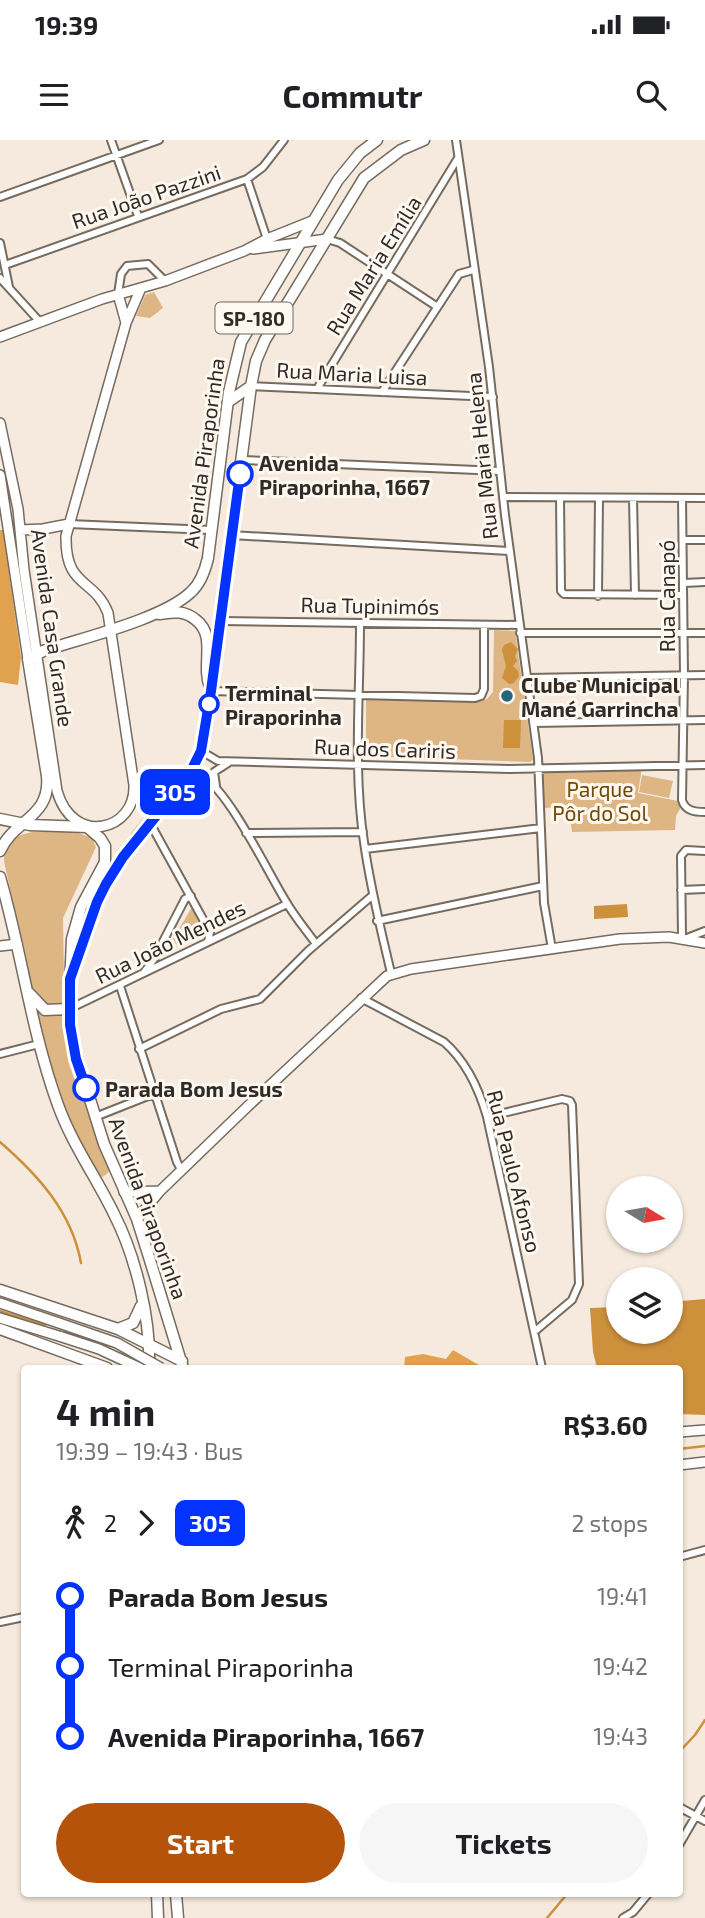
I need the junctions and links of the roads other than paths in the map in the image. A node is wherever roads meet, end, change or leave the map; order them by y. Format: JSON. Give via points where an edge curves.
{"nodes":[{"id":1,"x":111,"y":140,"type":"edge"},
{"id":2,"x":159,"y":140,"type":"edge"},
{"id":3,"x":284,"y":140,"type":"edge"},
{"id":4,"x":424,"y":140,"type":"edge"},
{"id":5,"x":456,"y":140,"type":"edge"},
{"id":6,"x":369,"y":142,"type":"edge"},
{"id":7,"x":117,"y":155,"type":"junction"},
{"id":8,"x":458,"y":158,"type":"junction"},
{"id":9,"x":247,"y":179,"type":"junction"},
{"id":10,"x":0,"y":197,"type":"edge"},
{"id":11,"x":138,"y":216,"type":"junction"},
{"id":12,"x":312,"y":221,"type":"junction"},
{"id":13,"x":267,"y":239,"type":"junction"},
{"id":14,"x":327,"y":239,"type":"junction"},
{"id":15,"x":300,"y":242,"type":"junction"},
{"id":16,"x":0,"y":243,"type":"edge"},
{"id":17,"x":244,"y":251,"type":"junction"},
{"id":18,"x":5,"y":265,"type":"junction"},
{"id":19,"x":473,"y":270,"type":"junction"},
{"id":20,"x":389,"y":274,"type":"junction"},
{"id":21,"x":0,"y":278,"type":"edge"},
{"id":22,"x":165,"y":281,"type":"junction"},
{"id":23,"x":141,"y":288,"type":"junction"},
{"id":24,"x":9,"y":289,"type":"junction"},
{"id":25,"x":118,"y":294,"type":"junction"},
{"id":26,"x":436,"y":306,"type":"junction"},
{"id":27,"x":40,"y":321,"type":"junction"},
{"id":28,"x":126,"y":323,"type":"junction"},
{"id":29,"x":0,"y":337,"type":"edge"},
{"id":30,"x":251,"y":386,"type":"junction"},
{"id":31,"x":317,"y":388,"type":"junction"},
{"id":32,"x":382,"y":392,"type":"junction"},
{"id":33,"x":493,"y":397,"type":"junction"},
{"id":34,"x":228,"y":401,"type":"junction"},
{"id":35,"x":0,"y":423,"type":"edge"},
{"id":36,"x":242,"y":460,"type":"junction"},
{"id":37,"x":500,"y":471,"type":"junction"},
{"id":38,"x":0,"y":474,"type":"edge"},
{"id":39,"x":503,"y":497,"type":"junction"},
{"id":40,"x":560,"y":498,"type":"junction"},
{"id":41,"x":599,"y":498,"type":"junction"},
{"id":42,"x":633,"y":498,"type":"junction"},
{"id":43,"x":682,"y":498,"type":"junction"},
{"id":44,"x":705,"y":498,"type":"edge"},
{"id":45,"x":69,"y":524,"type":"junction"},
{"id":46,"x":20,"y":530,"type":"junction"},
{"id":47,"x":211,"y":530,"type":"junction"},
{"id":48,"x":231,"y":535,"type":"junction"},
{"id":49,"x":684,"y":540,"type":"junction"},
{"id":50,"x":705,"y":540,"type":"edge"},
{"id":51,"x":509,"y":551,"type":"junction"},
{"id":52,"x":705,"y":582,"type":"edge"},
{"id":53,"x":684,"y":583,"type":"junction"},
{"id":54,"x":683,"y":594,"type":"junction"},
{"id":55,"x":635,"y":595,"type":"junction"},
{"id":56,"x":598,"y":596,"type":"junction"},
{"id":57,"x":154,"y":615,"type":"junction"},
{"id":58,"x":220,"y":621,"type":"junction"},
{"id":59,"x":360,"y":623,"type":"junction"},
{"id":60,"x":484,"y":625,"type":"junction"},
{"id":61,"x":519,"y":625,"type":"junction"},
{"id":62,"x":111,"y":628,"type":"junction"},
{"id":63,"x":520,"y":633,"type":"junction"},
{"id":64,"x":683,"y":633,"type":"junction"},
{"id":65,"x":705,"y":633,"type":"edge"},
{"id":66,"x":32,"y":656,"type":"junction"},
{"id":67,"x":684,"y":675,"type":"junction"},
{"id":68,"x":705,"y":675,"type":"edge"},
{"id":69,"x":527,"y":678,"type":"junction"},
{"id":70,"x":211,"y":691,"type":"junction"},
{"id":71,"x":360,"y":694,"type":"junction"},
{"id":72,"x":683,"y":720,"type":"junction"},
{"id":73,"x":705,"y":720,"type":"edge"},
{"id":74,"x":534,"y":723,"type":"junction"},
{"id":75,"x":201,"y":751,"type":"junction"},
{"id":76,"x":230,"y":762,"type":"junction"},
{"id":77,"x":359,"y":765,"type":"junction"},
{"id":78,"x":683,"y":765,"type":"junction"},
{"id":79,"x":705,"y":765,"type":"edge"},
{"id":80,"x":539,"y":768,"type":"junction"},
{"id":81,"x":189,"y":775,"type":"junction"},
{"id":82,"x":218,"y":789,"type":"junction"},
{"id":83,"x":705,"y":812,"type":"edge"},
{"id":84,"x":0,"y":819,"type":"edge"},
{"id":85,"x":150,"y":823,"type":"junction"},
{"id":86,"x":22,"y":825,"type":"junction"},
{"id":87,"x":87,"y":827,"type":"junction"},
{"id":88,"x":541,"y":828,"type":"junction"},
{"id":89,"x":363,"y":832,"type":"junction"},
{"id":90,"x":246,"y":834,"type":"junction"},
{"id":91,"x":365,"y":849,"type":"junction"},
{"id":92,"x":705,"y":850,"type":"edge"},
{"id":93,"x":0,"y":851,"type":"edge"},
{"id":94,"x":0,"y":877,"type":"edge"},
{"id":95,"x":543,"y":886,"type":"junction"},
{"id":96,"x":705,"y":889,"type":"edge"},
{"id":97,"x":681,"y":890,"type":"junction"},
{"id":98,"x":373,"y":895,"type":"junction"},
{"id":99,"x":191,"y":896,"type":"junction"},
{"id":100,"x":287,"y":904,"type":"junction"},
{"id":101,"x":377,"y":921,"type":"junction"},
{"id":102,"x":705,"y":931,"type":"edge"},
{"id":103,"x":210,"y":932,"type":"junction"},
{"id":104,"x":220,"y":936,"type":"junction"},
{"id":105,"x":684,"y":938,"type":"junction"},
{"id":106,"x":208,"y":942,"type":"junction"},
{"id":107,"x":705,"y":943,"type":"edge"},
{"id":108,"x":17,"y":944,"type":"junction"},
{"id":109,"x":316,"y":944,"type":"junction"},
{"id":110,"x":0,"y":946,"type":"edge"},
{"id":111,"x":161,"y":947,"type":"junction"},
{"id":112,"x":552,"y":949,"type":"junction"},
{"id":113,"x":174,"y":959,"type":"junction"},
{"id":114,"x":391,"y":973,"type":"junction"},
{"id":115,"x":142,"y":974,"type":"junction"},
{"id":116,"x":70,"y":979,"type":"junction"},
{"id":117,"x":120,"y":986,"type":"junction"},
{"id":118,"x":27,"y":989,"type":"junction"},
{"id":119,"x":361,"y":998,"type":"junction"},
{"id":120,"x":69,"y":1009,"type":"junction"},
{"id":121,"x":39,"y":1044,"type":"junction"},
{"id":122,"x":139,"y":1049,"type":"junction"},
{"id":123,"x":0,"y":1054,"type":"edge"},
{"id":124,"x":153,"y":1094,"type":"junction"},
{"id":125,"x":487,"y":1116,"type":"junction"},
{"id":126,"x":94,"y":1117,"type":"junction"},
{"id":127,"x":182,"y":1171,"type":"junction"},
{"id":128,"x":160,"y":1191,"type":"junction"},
{"id":129,"x":124,"y":1192,"type":"junction"},
{"id":130,"x":137,"y":1219,"type":"junction"},
{"id":131,"x":0,"y":1290,"type":"edge"},
{"id":132,"x":142,"y":1302,"type":"junction"},
{"id":133,"x":0,"y":1303,"type":"edge"},
{"id":134,"x":0,"y":1318,"type":"edge"},
{"id":135,"x":107,"y":1325,"type":"junction"},
{"id":136,"x":0,"y":1329,"type":"edge"},
{"id":137,"x":118,"y":1329,"type":"junction"},
{"id":138,"x":534,"y":1332,"type":"junction"},
{"id":139,"x":149,"y":1345,"type":"junction"},
{"id":140,"x":92,"y":1362,"type":"junction"},
{"id":141,"x":100,"y":1365,"type":"edge"},
{"id":142,"x":134,"y":1365,"type":"edge"},
{"id":143,"x":149,"y":1365,"type":"edge"},
{"id":144,"x":156,"y":1365,"type":"edge"},
{"id":145,"x":182,"y":1365,"type":"edge"},
{"id":146,"x":541,"y":1365,"type":"edge"},
{"id":147,"x":705,"y":1430,"type":"edge"},
{"id":148,"x":683,"y":1432,"type":"edge"},
{"id":149,"x":705,"y":1462,"type":"edge"},
{"id":150,"x":683,"y":1465,"type":"edge"},
{"id":151,"x":705,"y":1550,"type":"edge"},
{"id":152,"x":683,"y":1556,"type":"edge"},
{"id":153,"x":21,"y":1618,"type":"edge"},
{"id":154,"x":0,"y":1622,"type":"edge"},
{"id":155,"x":705,"y":1800,"type":"edge"},
{"id":156,"x":683,"y":1809,"type":"edge"},
{"id":157,"x":696,"y":1816,"type":"junction"},
{"id":158,"x":705,"y":1821,"type":"edge"},
{"id":159,"x":683,"y":1838,"type":"edge"},
{"id":160,"x":157,"y":1897,"type":"edge"},
{"id":161,"x":176,"y":1897,"type":"edge"},
{"id":162,"x":646,"y":1897,"type":"edge"},
{"id":163,"x":158,"y":1918,"type":"edge"},
{"id":164,"x":178,"y":1918,"type":"edge"},
{"id":165,"x":623,"y":1918,"type":"edge"}],
"edges":[{"from":1,"to":7,"type":"street"},
{"from":2,"to":7,"type":"street"},
{"from":3,"to":9,"type":"street","name":"Rua João Pazzini"},
{"from":4,"to":14,"type":"main road","name":"Avenida Piraporinha","number":"SP-180","via":[[368,173]]},
{"from":5,"to":8,"type":"street","name":"Rua Maria Helena"},
{"from":6,"to":12,"type":"main road","name":"Avenida Piraporinha","number":"SP-180"},
{"from":7,"to":10,"type":"street"},
{"from":7,"to":11,"type":"street"},
{"from":8,"to":19,"type":"street","name":"Rua Maria Helena"},
{"from":8,"to":20,"type":"street","name":"Rua Maria Emília"},
{"from":9,"to":11,"type":"street","name":"Rua João Pazzini"},
{"from":9,"to":13,"type":"street"},
{"from":11,"to":18,"type":"street","name":"Rua João Pazzini"},
{"from":12,"to":13,"type":"main road"},
{"from":12,"to":15,"type":"main road","name":"Avenida Piraporinha","number":"SP-180"},
{"from":13,"to":17,"type":"main road"},
{"from":14,"to":15,"type":"main road"},
{"from":14,"to":20,"type":"street"},
{"from":14,"to":30,"type":"main road","name":"Avenida Piraporinha","number":"SP-180","via":[[265,341]]},
{"from":15,"to":17,"type":"main road"},
{"from":15,"to":34,"type":"main road","name":"Avenida Piraporinha","number":"SP-180","via":[[241,342]]},
{"from":16,"to":18,"type":"street"},
{"from":17,"to":22,"type":"main road"},
{"from":18,"to":24,"type":"street"},
{"from":19,"to":26,"type":"street","via":[[459,274]]},
{"from":19,"to":33,"type":"street","name":"Rua Maria Helena"},
{"from":20,"to":26,"type":"street"},
{"from":20,"to":31,"type":"street","name":"Rua Maria Emília"},
{"from":21,"to":24,"type":"street"},
{"from":22,"to":23,"type":"main road"},
{"from":22,"to":25,"type":"street","via":[[148,264],[127,266]]},
{"from":23,"to":25,"type":"main road"},
{"from":23,"to":28,"type":"main road"},
{"from":24,"to":27,"type":"street"},
{"from":25,"to":27,"type":"main road"},
{"from":25,"to":28,"type":"main road"},
{"from":26,"to":32,"type":"street"},
{"from":27,"to":29,"type":"main road"},
{"from":28,"to":45,"type":"main road"},
{"from":30,"to":31,"type":"street","name":"Rua Maria Luisa"},
{"from":30,"to":34,"type":"main road"},
{"from":30,"to":36,"type":"main road","name":"Avenida Piraporinha","number":"SP-180"},
{"from":31,"to":32,"type":"street","name":"Rua Maria Luisa"},
{"from":32,"to":33,"type":"street","name":"Rua Maria Luisa"},
{"from":33,"to":37,"type":"street","name":"Rua Maria Helena"},
{"from":34,"to":47,"type":"main road","name":"Avenida Piraporinha","number":"SP-180"},
{"from":35,"to":46,"type":"main road","name":"Avenida Casa Grande"},
{"from":36,"to":37,"type":"street"},
{"from":36,"to":48,"type":"main road","name":"Avenida Piraporinha","number":"SP-180"},
{"from":37,"to":39,"type":"street","name":"Rua Maria Helena"},
{"from":38,"to":66,"type":"main road","name":"Avenida Casa Grande"},
{"from":39,"to":40,"type":"street"},
{"from":39,"to":51,"type":"street","name":"Rua Maria Helena"},
{"from":40,"to":41,"type":"street"},
{"from":40,"to":56,"type":"street","via":[[561,591]]},
{"from":41,"to":42,"type":"street"},
{"from":41,"to":56,"type":"street"},
{"from":42,"to":43,"type":"street"},
{"from":42,"to":55,"type":"street"},
{"from":43,"to":44,"type":"street"},
{"from":43,"to":49,"type":"street","name":"Rua Canapó"},
{"from":45,"to":46,"type":"main road"},
{"from":45,"to":47,"type":"street"},
{"from":45,"to":62,"type":"main road","via":[[66,545],[71,569],[103,603]]},
{"from":46,"to":66,"type":"main road","name":"Avenida Casa Grande"},
{"from":47,"to":57,"type":"main road","name":"Avenida Piraporinha","number":"SP-180","via":[[199,583]]},
{"from":48,"to":51,"type":"street"},
{"from":48,"to":58,"type":"main road","name":"Avenida Piraporinha","number":"SP-180"},
{"from":49,"to":50,"type":"street"},
{"from":49,"to":53,"type":"street","name":"Rua Canapó"},
{"from":51,"to":61,"type":"street","name":"Rua Maria Helena"},
{"from":52,"to":53,"type":"street"},
{"from":53,"to":54,"type":"street","name":"Rua Canapó"},
{"from":54,"to":55,"type":"street"},
{"from":54,"to":64,"type":"street","name":"Rua Canapó"},
{"from":55,"to":56,"type":"street"},
{"from":57,"to":62,"type":"main road","name":"Avenida Piraporinha","number":"SP-180"},
{"from":57,"to":70,"type":"main road","via":[[185,613],[203,626]]},
{"from":58,"to":59,"type":"street","name":"Rua Tupinimós"},
{"from":58,"to":70,"type":"main road","name":"Avenida Piraporinha","number":"SP-180"},
{"from":59,"to":60,"type":"street","name":"Rua Tupinimós"},
{"from":59,"to":71,"type":"street"},
{"from":60,"to":61,"type":"street","name":"Rua Tupinimós"},
{"from":60,"to":71,"type":"street","via":[[484,689],[479,697]]},
{"from":61,"to":63,"type":"street","name":"Rua Maria Helena"},
{"from":62,"to":66,"type":"main road","name":"Avenida Piraporinha","number":"SP-180"},
{"from":62,"to":87,"type":"main road","via":[[134,797],[114,821]]},
{"from":63,"to":64,"type":"street"},
{"from":63,"to":69,"type":"street","name":"Rua Maria Helena"},
{"from":64,"to":65,"type":"street"},
{"from":64,"to":67,"type":"street","name":"Rua Canapó"},
{"from":66,"to":86,"type":"main road","name":"Avenida Casa Grande","via":[[48,786],[44,803]]},
{"from":66,"to":87,"type":"main road","name":"Avenida Casa Grande","via":[[57,791],[68,814]]},
{"from":67,"to":68,"type":"street"},
{"from":67,"to":69,"type":"street"},
{"from":67,"to":72,"type":"street","name":"Rua Canapó"},
{"from":69,"to":74,"type":"street","name":"Rua Maria Helena"},
{"from":70,"to":71,"type":"street"},
{"from":70,"to":75,"type":"main road","name":"Avenida Piraporinha","number":"SP-180"},
{"from":71,"to":77,"type":"street"},
{"from":72,"to":73,"type":"street"},
{"from":72,"to":74,"type":"street"},
{"from":72,"to":78,"type":"street","name":"Rua Canapó"},
{"from":74,"to":80,"type":"street","name":"Rua Maria Helena"},
{"from":75,"to":76,"type":"street","name":"Rua dos Cariris"},
{"from":75,"to":81,"type":"main road","name":"Avenida Piraporinha","number":"SP-180"},
{"from":76,"to":77,"type":"street","name":"Rua dos Cariris"},
{"from":76,"to":82,"type":"street","via":[[214,772]]},
{"from":77,"to":80,"type":"street","name":"Rua dos Cariris"},
{"from":77,"to":89,"type":"street"},
{"from":78,"to":79,"type":"street","name":"Rua dos Cariris"},
{"from":78,"to":80,"type":"street","name":"Rua dos Cariris"},
{"from":78,"to":83,"type":"street","name":"Rua Canapó","via":[[683,804]]},
{"from":80,"to":88,"type":"street","name":"Rua Maria Helena"},
{"from":81,"to":82,"type":"street","via":[[202,775]]},
{"from":81,"to":85,"type":"main road","name":"Avenida Piraporinha","number":"SP-180"},
{"from":82,"to":90,"type":"street"},
{"from":84,"to":86,"type":"main road"},
{"from":85,"to":99,"type":"street"},
{"from":85,"to":116,"type":"main road","name":"Avenida Piraporinha","number":"SP-180","via":[[101,893]]},
{"from":86,"to":87,"type":"main road"},
{"from":86,"to":93,"type":"main road"},
{"from":87,"to":116,"type":"main road","name":"Avenida Piraporinha","via":[[103,842],[106,855],[76,923]]},
{"from":88,"to":91,"type":"street"},
{"from":88,"to":95,"type":"street","name":"Rua Maria Helena"},
{"from":89,"to":90,"type":"street"},
{"from":89,"to":91,"type":"street"},
{"from":90,"to":100,"type":"street"},
{"from":91,"to":98,"type":"street"},
{"from":92,"to":97,"type":"street","via":[[686,850],[680,860]]},
{"from":94,"to":108,"type":"main road","name":"Avenida Piraporinha"},
{"from":95,"to":101,"type":"street"},
{"from":95,"to":112,"type":"street","name":"Rua Maria Helena"},
{"from":96,"to":97,"type":"street"},
{"from":97,"to":105,"type":"street"},
{"from":98,"to":101,"type":"street"},
{"from":98,"to":109,"type":"street"},
{"from":99,"to":103,"type":"street"},
{"from":99,"to":111,"type":"street"},
{"from":100,"to":104,"type":"street","name":"Rua João Mendes"},
{"from":100,"to":109,"type":"street"},
{"from":101,"to":114,"type":"street"},
{"from":102,"to":105,"type":"street"},
{"from":103,"to":104,"type":"street"},
{"from":103,"to":106,"type":"street"},
{"from":104,"to":106,"type":"street","name":"Rua João Mendes"},
{"from":105,"to":107,"type":"main road"},
{"from":105,"to":112,"type":"main road","via":[[638,938]]},
{"from":106,"to":113,"type":"street","name":"Rua João Mendes"},
{"from":108,"to":110,"type":"main road"},
{"from":108,"to":118,"type":"main road","name":"Avenida Piraporinha"},
{"from":109,"to":122,"type":"street","via":[[260,999],[221,1009]]},
{"from":111,"to":113,"type":"street"},
{"from":111,"to":115,"type":"street"},
{"from":112,"to":114,"type":"main road"},
{"from":113,"to":115,"type":"street","name":"Rua João Mendes"},
{"from":114,"to":119,"type":"main road"},
{"from":115,"to":117,"type":"street","name":"Rua João Mendes"},
{"from":116,"to":120,"type":"main road","name":"Avenida Piraporinha"},
{"from":117,"to":120,"type":"street","name":"Rua João Mendes"},
{"from":117,"to":122,"type":"street"},
{"from":118,"to":120,"type":"main road","via":[[45,1010]]},
{"from":118,"to":121,"type":"main road","name":"Avenida Piraporinha"},
{"from":119,"to":125,"type":"street","name":"Rua Paulo Afonso","via":[[455,1051]]},
{"from":119,"to":127,"type":"main road"},
{"from":120,"to":126,"type":"main road","name":"Avenida Piraporinha","via":[[72,1042]]},
{"from":121,"to":123,"type":"street"},
{"from":121,"to":132,"type":"main road","name":"Avenida Piraporinha","via":[[70,1136],[124,1234]]},
{"from":122,"to":124,"type":"street"},
{"from":124,"to":126,"type":"street"},
{"from":124,"to":127,"type":"street"},
{"from":125,"to":138,"type":"street","name":"Rua Paulo Afonso"},
{"from":125,"to":138,"type":"street","via":[[562,1099],[572,1105],[579,1284],[572,1300]]},
{"from":126,"to":129,"type":"main road","name":"Avenida Piraporinha"},
{"from":127,"to":128,"type":"main road"},
{"from":128,"to":129,"type":"main road"},
{"from":128,"to":130,"type":"main road"},
{"from":129,"to":130,"type":"main road","name":"Avenida Piraporinha"},
{"from":130,"to":145,"type":"main road","name":"Avenida Piraporinha"},
{"from":131,"to":135,"type":"main road"},
{"from":132,"to":137,"type":"main road","via":[[133,1323]]},
{"from":132,"to":139,"type":"main road","name":"Avenida Piraporinha"},
{"from":133,"to":144,"type":"main road","bridge":true,"via":[[98,1335]]},
{"from":134,"to":142,"type":"main road","bridge":true,"via":[[99,1349]]},
{"from":135,"to":137,"type":"main road"},
{"from":135,"to":140,"type":"main road","via":[[107,1346]]},
{"from":136,"to":140,"type":"main road"},
{"from":137,"to":139,"type":"main road"},
{"from":138,"to":146,"type":"street","name":"Rua Paulo Afonso"},
{"from":139,"to":143,"type":"main road","name":"Avenida Piraporinha"},
{"from":139,"to":145,"type":"main road"},
{"from":140,"to":141,"type":"main road"},
{"from":147,"to":148,"type":"main road"},
{"from":149,"to":150,"type":"main road"},
{"from":151,"to":152,"type":"street"},
{"from":153,"to":154,"type":"street"},
{"from":155,"to":157,"type":"street"},
{"from":156,"to":157,"type":"street"},
{"from":157,"to":158,"type":"street"},
{"from":157,"to":159,"type":"street"},
{"from":160,"to":163,"type":"main road"},
{"from":161,"to":164,"type":"main road"},
{"from":162,"to":165,"type":"street"}]}
